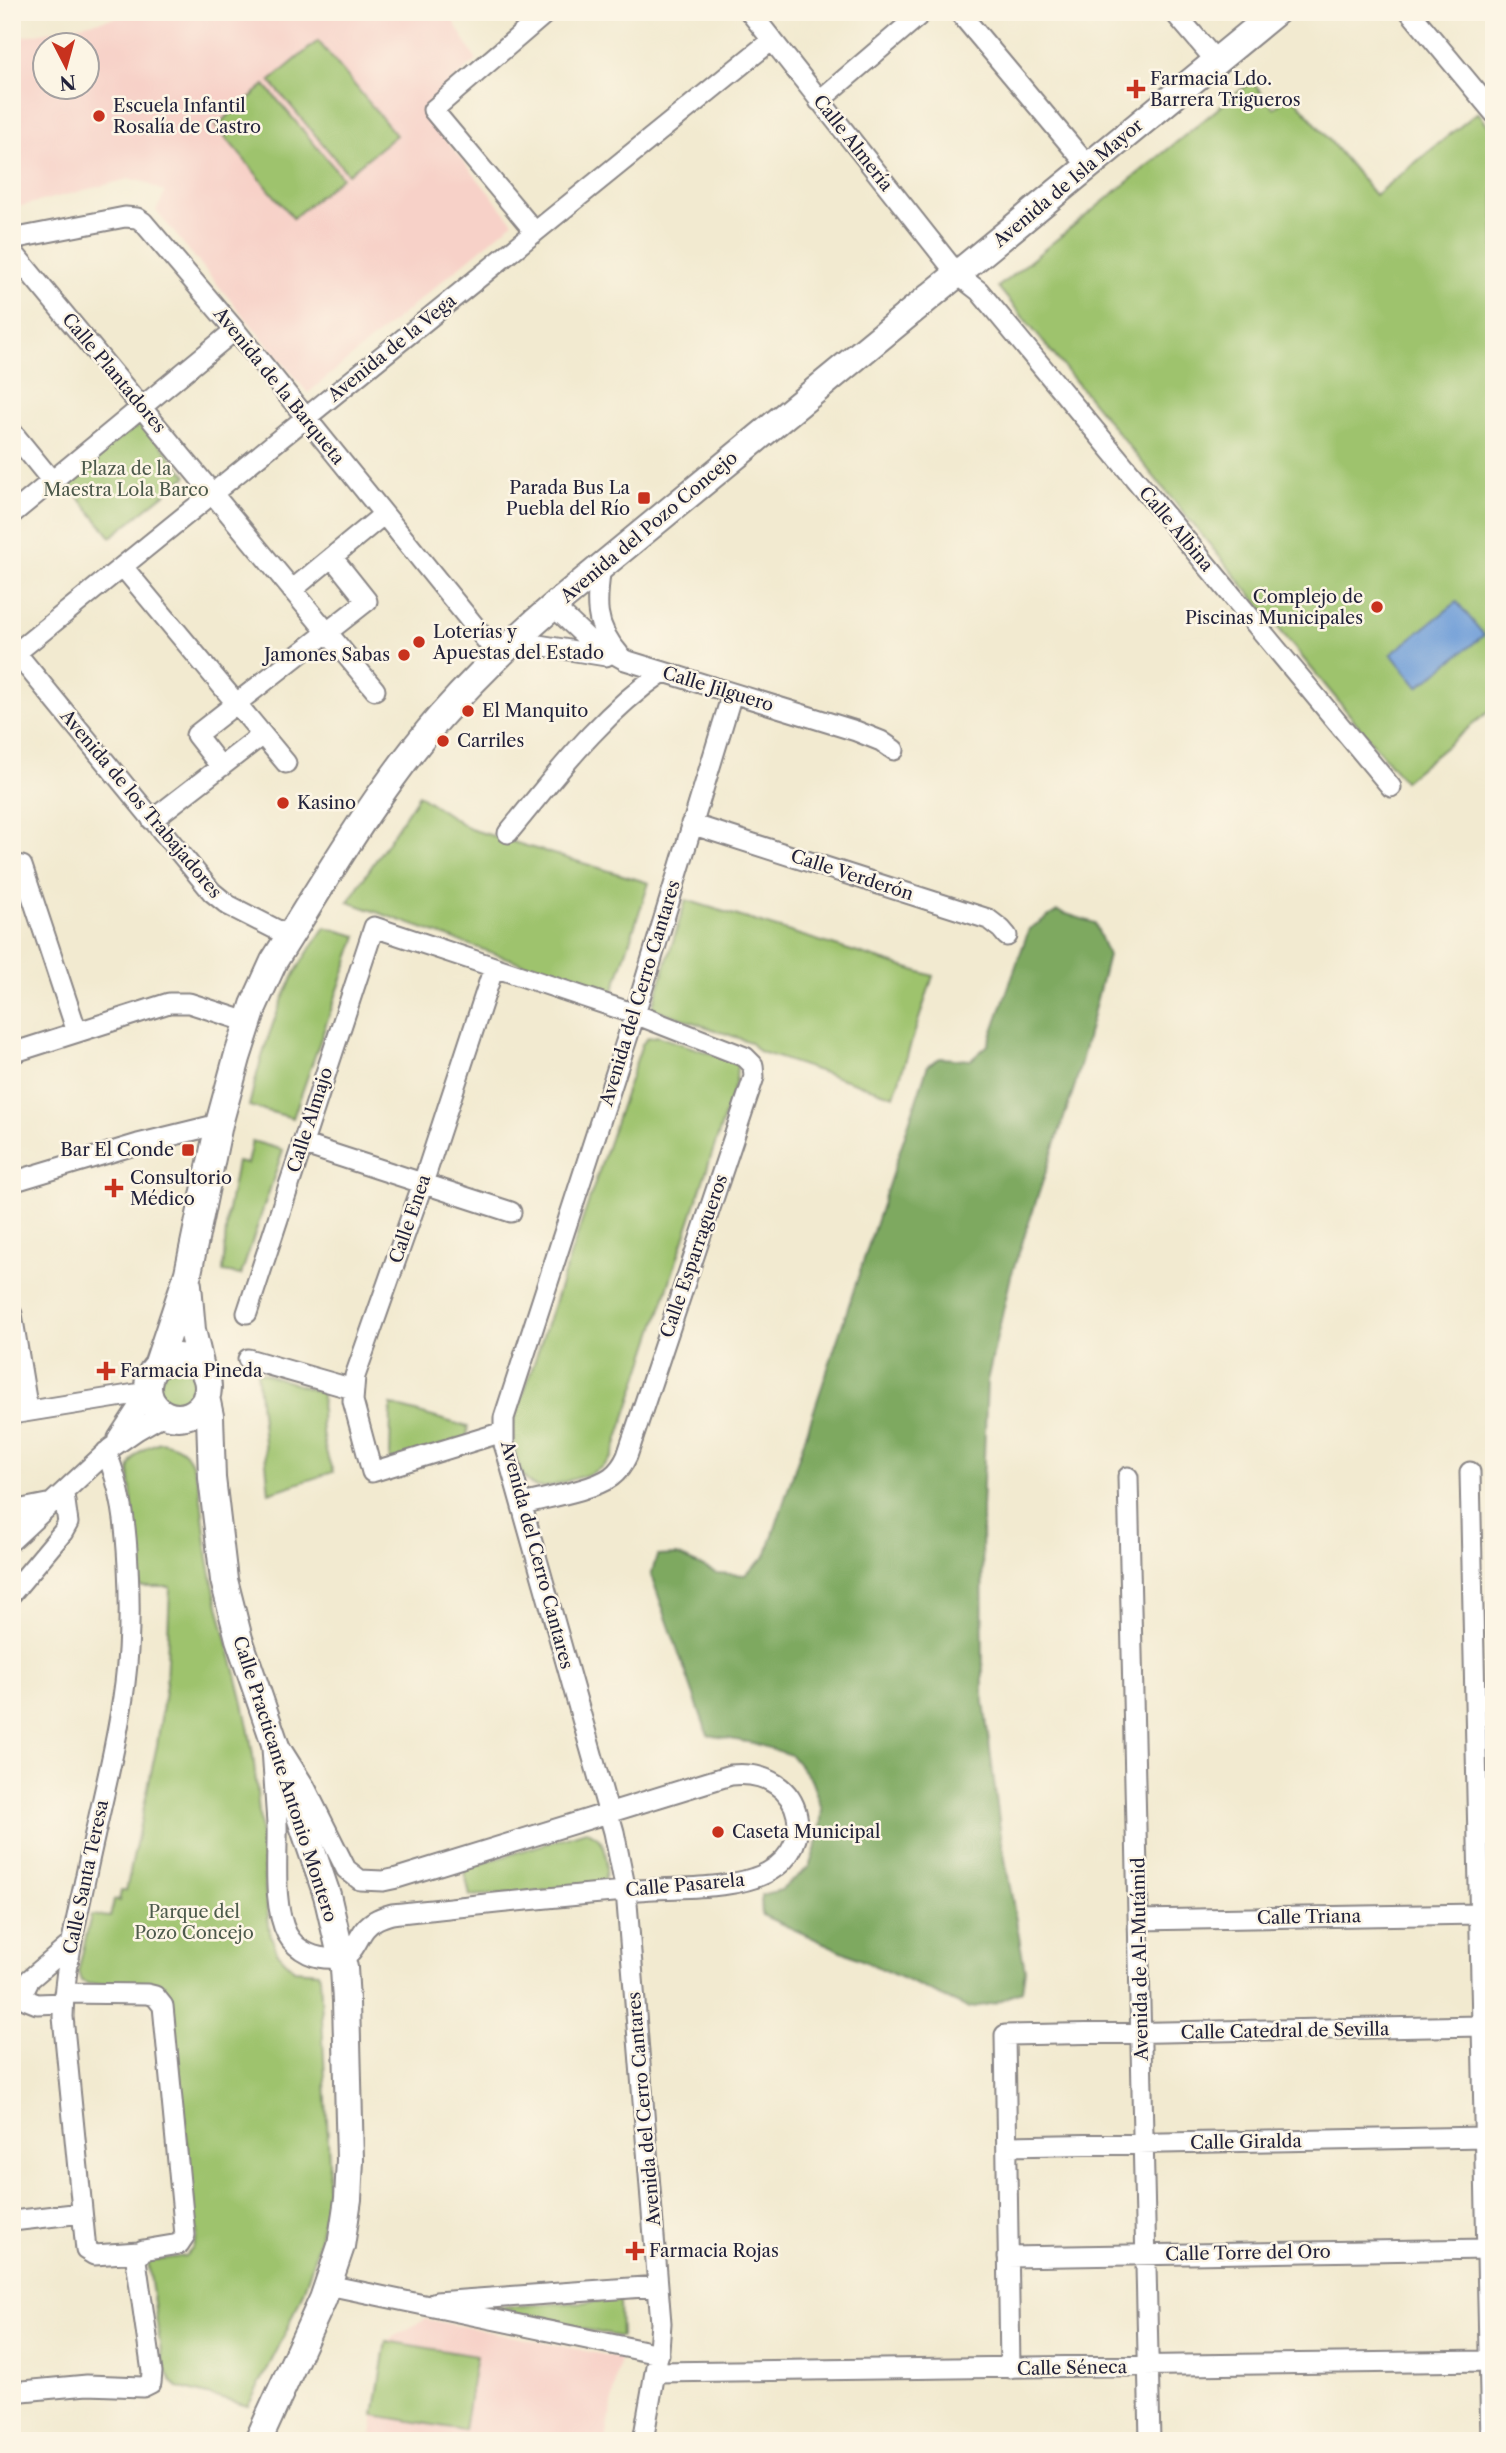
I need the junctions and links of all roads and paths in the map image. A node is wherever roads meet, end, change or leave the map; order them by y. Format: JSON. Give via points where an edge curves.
{"nodes":[{"id":1,"x":547,"y":12,"type":"edge"},
{"id":2,"x":750,"y":12,"type":"edge"},
{"id":3,"x":923,"y":12,"type":"edge"},
{"id":4,"x":959,"y":12,"type":"edge"},
{"id":5,"x":1174,"y":12,"type":"edge"},
{"id":6,"x":1276,"y":12,"type":"edge"},
{"id":7,"x":1410,"y":12,"type":"edge"},
{"id":8,"x":525,"y":20,"type":"edge"},
{"id":9,"x":772,"y":40,"type":"junction"},
{"id":10,"x":1216,"y":61,"type":"junction"},
{"id":11,"x":819,"y":101,"type":"junction"},
{"id":12,"x":1494,"y":113,"type":"edge"},
{"id":13,"x":1088,"y":166,"type":"junction"},
{"id":14,"x":535,"y":232,"type":"junction"},
{"id":15,"x":12,"y":239,"type":"edge"},
{"id":16,"x":12,"y":251,"type":"edge"},
{"id":17,"x":957,"y":274,"type":"junction"},
{"id":18,"x":235,"y":330,"type":"junction"},
{"id":19,"x":142,"y":407,"type":"junction"},
{"id":20,"x":306,"y":418,"type":"junction"},
{"id":21,"x":12,"y":432,"type":"edge"},
{"id":22,"x":52,"y":481,"type":"junction"},
{"id":23,"x":214,"y":494,"type":"junction"},
{"id":24,"x":12,"y":514,"type":"edge"},
{"id":25,"x":383,"y":515,"type":"junction"},
{"id":26,"x":332,"y":557,"type":"junction"},
{"id":27,"x":601,"y":566,"type":"junction"},
{"id":28,"x":123,"y":567,"type":"junction"},
{"id":29,"x":292,"y":590,"type":"junction"},
{"id":30,"x":554,"y":606,"type":"junction"},
{"id":31,"x":327,"y":632,"type":"junction"},
{"id":32,"x":506,"y":648,"type":"junction"},
{"id":33,"x":13,"y":652,"type":"edge"},
{"id":34,"x":625,"y":660,"type":"junction"},
{"id":35,"x":663,"y":672,"type":"junction"},
{"id":36,"x":375,"y":690,"type":"dead end"},
{"id":37,"x":732,"y":694,"type":"junction"},
{"id":38,"x":236,"y":703,"type":"junction"},
{"id":39,"x":262,"y":735,"type":"junction"},
{"id":40,"x":894,"y":750,"type":"dead end"},
{"id":41,"x":286,"y":763,"type":"dead end"},
{"id":42,"x":221,"y":767,"type":"junction"},
{"id":43,"x":1391,"y":787,"type":"dead end"},
{"id":44,"x":152,"y":820,"type":"junction"},
{"id":45,"x":691,"y":824,"type":"junction"},
{"id":46,"x":508,"y":833,"type":"dead end"},
{"id":47,"x":15,"y":864,"type":"edge"},
{"id":48,"x":374,"y":927,"type":"joint"},
{"id":49,"x":289,"y":936,"type":"junction"},
{"id":50,"x":1007,"y":936,"type":"dead end"},
{"id":51,"x":494,"y":967,"type":"junction"},
{"id":52,"x":635,"y":1014,"type":"junction"},
{"id":53,"x":248,"y":1022,"type":"junction"},
{"id":54,"x":77,"y":1032,"type":"junction"},
{"id":55,"x":12,"y":1053,"type":"edge"},
{"id":56,"x":219,"y":1125,"type":"junction"},
{"id":57,"x":302,"y":1144,"type":"junction"},
{"id":58,"x":12,"y":1182,"type":"edge"},
{"id":59,"x":423,"y":1183,"type":"junction"},
{"id":60,"x":511,"y":1212,"type":"dead end"},
{"id":61,"x":188,"y":1273,"type":"junction"},
{"id":62,"x":247,"y":1313,"type":"dead end"},
{"id":63,"x":12,"y":1314,"type":"edge"},
{"id":64,"x":248,"y":1359,"type":"dead end"},
{"id":65,"x":157,"y":1366,"type":"junction"},
{"id":66,"x":201,"y":1368,"type":"junction"},
{"id":67,"x":353,"y":1389,"type":"junction"},
{"id":68,"x":148,"y":1392,"type":"junction"},
{"id":69,"x":206,"y":1397,"type":"junction"},
{"id":70,"x":20,"y":1413,"type":"edge"},
{"id":71,"x":170,"y":1415,"type":"junction"},
{"id":72,"x":503,"y":1432,"type":"junction"},
{"id":73,"x":108,"y":1450,"type":"junction"},
{"id":74,"x":1470,"y":1472,"type":"dead end"},
{"id":75,"x":1128,"y":1477,"type":"dead end"},
{"id":76,"x":212,"y":1478,"type":"junction"},
{"id":77,"x":59,"y":1498,"type":"junction"},
{"id":78,"x":522,"y":1504,"type":"junction"},
{"id":79,"x":12,"y":1511,"type":"edge"},
{"id":80,"x":12,"y":1540,"type":"edge"},
{"id":81,"x":12,"y":1593,"type":"edge"},
{"id":82,"x":271,"y":1733,"type":"junction"},
{"id":83,"x":608,"y":1813,"type":"junction"},
{"id":84,"x":626,"y":1891,"type":"junction"},
{"id":85,"x":1479,"y":1914,"type":"junction"},
{"id":86,"x":1139,"y":1920,"type":"junction"},
{"id":87,"x":361,"y":1935,"type":"junction"},
{"id":88,"x":71,"y":1944,"type":"junction"},
{"id":89,"x":342,"y":1958,"type":"junction"},
{"id":90,"x":64,"y":1998,"type":"junction"},
{"id":91,"x":18,"y":2001,"type":"edge"},
{"id":92,"x":347,"y":2015,"type":"junction"},
{"id":93,"x":1481,"y":2026,"type":"junction"},
{"id":94,"x":1142,"y":2034,"type":"junction"},
{"id":95,"x":1484,"y":2137,"type":"junction"},
{"id":96,"x":1144,"y":2144,"type":"junction"},
{"id":97,"x":1007,"y":2146,"type":"junction"},
{"id":98,"x":82,"y":2213,"type":"junction"},
{"id":99,"x":12,"y":2221,"type":"edge"},
{"id":100,"x":1487,"y":2249,"type":"junction"},
{"id":101,"x":139,"y":2252,"type":"junction"},
{"id":102,"x":1147,"y":2255,"type":"junction"},
{"id":103,"x":1008,"y":2257,"type":"junction"},
{"id":104,"x":328,"y":2285,"type":"junction"},
{"id":105,"x":658,"y":2286,"type":"junction"},
{"id":106,"x":410,"y":2304,"type":"junction"},
{"id":107,"x":1489,"y":2361,"type":"junction"},
{"id":108,"x":657,"y":2363,"type":"junction"},
{"id":109,"x":1149,"y":2367,"type":"junction"},
{"id":110,"x":1010,"y":2368,"type":"junction"},
{"id":111,"x":12,"y":2392,"type":"edge"},
{"id":112,"x":258,"y":2441,"type":"edge"},
{"id":113,"x":643,"y":2441,"type":"edge"},
{"id":114,"x":1150,"y":2441,"type":"edge"},
{"id":115,"x":1491,"y":2441,"type":"edge"}],
"edges":[{"from":1,"to":8,"type":"street"},
{"from":2,"to":9,"type":"street","name":"Calle Almería"},
{"from":3,"to":11,"type":"street"},
{"from":4,"to":13,"type":"street"},
{"from":5,"to":10,"type":"street"},
{"from":6,"to":10,"type":"main road","name":"Avenida de Isla Mayor"},
{"from":7,"to":12,"type":"street"},
{"from":8,"to":14,"type":"street","via":[[433,110]]},
{"from":9,"to":11,"type":"street","name":"Calle Almería"},
{"from":9,"to":14,"type":"street","name":"Avenida de la Vega"},
{"from":10,"to":13,"type":"main road","name":"Avenida de Isla Mayor"},
{"from":11,"to":17,"type":"street","name":"Calle Almería"},
{"from":13,"to":17,"type":"main road","name":"Avenida de Isla Mayor"},
{"from":14,"to":20,"type":"street","name":"Avenida de la Vega"},
{"from":15,"to":18,"type":"street","name":"Avenida de la Barqueta","via":[[138,218]]},
{"from":16,"to":19,"type":"street","name":"Calle Plantadores"},
{"from":17,"to":27,"type":"main road","name":"Avenida del Pozo Concejo"},
{"from":17,"to":43,"type":"street","name":"Calle Albina","via":[[979,291]]},
{"from":18,"to":19,"type":"street"},
{"from":18,"to":20,"type":"street","name":"Avenida de la Barqueta"},
{"from":19,"to":22,"type":"street"},
{"from":19,"to":23,"type":"street","name":"Calle Plantadores"},
{"from":20,"to":23,"type":"street","name":"Avenida de la Vega"},
{"from":20,"to":25,"type":"street","name":"Avenida de la Barqueta"},
{"from":21,"to":22,"type":"street"},
{"from":22,"to":24,"type":"street"},
{"from":23,"to":28,"type":"street","name":"Avenida de la Vega"},
{"from":23,"to":29,"type":"street","name":"Calle Plantadores"},
{"from":25,"to":26,"type":"street"},
{"from":25,"to":32,"type":"street","name":"Avenida de la Barqueta"},
{"from":26,"to":29,"type":"street"},
{"from":26,"to":31,"type":"street","via":[[367,601]]},
{"from":27,"to":30,"type":"main road","name":"Avenida del Pozo Concejo"},
{"from":27,"to":34,"type":"street","via":[[599,620]]},
{"from":28,"to":33,"type":"street","name":"Avenida de la Vega"},
{"from":28,"to":38,"type":"street"},
{"from":29,"to":31,"type":"street","name":"Calle Plantadores"},
{"from":30,"to":32,"type":"main road","name":"Avenida del Pozo Concejo"},
{"from":30,"to":34,"type":"street","name":"Calle Jilguero","via":[[588,639]]},
{"from":31,"to":36,"type":"street","name":"Calle Plantadores"},
{"from":31,"to":38,"type":"street"},
{"from":32,"to":34,"type":"street","via":[[572,649]]},
{"from":32,"to":49,"type":"main road","name":"Avenida del Pozo Concejo","via":[[408,757]]},
{"from":33,"to":44,"type":"street","name":"Avenida de los Trabajadores"},
{"from":34,"to":35,"type":"street","name":"Calle Jilguero"},
{"from":35,"to":37,"type":"street","name":"Calle Jilguero"},
{"from":35,"to":46,"type":"street","via":[[606,718]]},
{"from":37,"to":40,"type":"street","name":"Calle Jilguero","via":[[867,734]]},
{"from":37,"to":45,"type":"street","name":"Avenida del Cerro Cantares"},
{"from":38,"to":39,"type":"street"},
{"from":38,"to":42,"type":"street","via":[[196,735]]},
{"from":39,"to":41,"type":"street"},
{"from":39,"to":42,"type":"street"},
{"from":42,"to":44,"type":"street"},
{"from":44,"to":49,"type":"street","name":"Avenida de los Trabajadores","via":[[220,900]]},
{"from":45,"to":50,"type":"street","name":"Calle Verderón","via":[[988,919]]},
{"from":45,"to":52,"type":"street","name":"Avenida del Cerro Cantares"},
{"from":47,"to":54,"type":"street","via":[[22,866]]},
{"from":48,"to":51,"type":"street","name":"Calle Esparragueros"},
{"from":48,"to":57,"type":"street","name":"Calle Almajo"},
{"from":49,"to":53,"type":"main road","name":"Avenida del Pozo Concejo"},
{"from":51,"to":52,"type":"street","name":"Calle Esparragueros"},
{"from":51,"to":59,"type":"street","name":"Calle Enea"},
{"from":52,"to":72,"type":"street","name":"Avenida del Cerro Cantares","via":[[505,1409]]},
{"from":52,"to":78,"type":"street","name":"Calle Esparragueros","via":[[746,1057],[753,1065],[754,1077],[621,1469],[594,1485]]},
{"from":53,"to":54,"type":"street","via":[[178,1002]]},
{"from":53,"to":56,"type":"main road","name":"Avenida del Pozo Concejo"},
{"from":54,"to":55,"type":"street"},
{"from":56,"to":58,"type":"street","via":[[149,1140]]},
{"from":56,"to":61,"type":"main road","name":"Avenida del Pozo Concejo"},
{"from":57,"to":59,"type":"street"},
{"from":57,"to":62,"type":"street","name":"Calle Almajo"},
{"from":59,"to":60,"type":"street"},
{"from":59,"to":67,"type":"street","name":"Calle Enea"},
{"from":61,"to":65,"type":"main road","name":"Avenida del Pozo Concejo"},
{"from":61,"to":66,"type":"main road","name":"Avenida del Pozo Concejo","via":[[189,1309]]},
{"from":63,"to":70,"type":"street"},
{"from":64,"to":67,"type":"street"},
{"from":65,"to":66,"type":"main road","via":[[174,1357]]},
{"from":65,"to":68,"type":"main road"},
{"from":66,"to":69,"type":"main road","via":[[208,1387]]},
{"from":67,"to":72,"type":"street","name":"Calle Enea","via":[[372,1472]]},
{"from":68,"to":70,"type":"street"},
{"from":68,"to":71,"type":"main road","via":[[151,1401]]},
{"from":68,"to":73,"type":"street"},
{"from":69,"to":71,"type":"main road","via":[[193,1413]]},
{"from":69,"to":76,"type":"main road","name":"Calle Practicante Antonio Montero"},
{"from":71,"to":73,"type":"street"},
{"from":71,"to":76,"type":"main road","name":"Calle Practicante Antonio Montero","via":[[199,1446]]},
{"from":72,"to":78,"type":"street","name":"Avenida del Cerro Cantares"},
{"from":73,"to":77,"type":"street"},
{"from":73,"to":88,"type":"street","name":"Calle Santa Teresa","via":[[125,1521],[128,1649],[121,1710]]},
{"from":74,"to":85,"type":"street"},
{"from":75,"to":86,"type":"street","name":"Avenida de Al-Mutámid"},
{"from":76,"to":82,"type":"main road","name":"Calle Practicante Antonio Montero","via":[[226,1589]]},
{"from":77,"to":79,"type":"street"},
{"from":77,"to":80,"type":"street"},
{"from":77,"to":81,"type":"street","via":[[68,1523]]},
{"from":78,"to":83,"type":"street","name":"Avenida del Cerro Cantares"},
{"from":82,"to":83,"type":"street","name":"Calle Pasarela","via":[[305,1787],[346,1869],[360,1880],[397,1878]]},
{"from":82,"to":89,"type":"main road","name":"Calle Practicante Antonio Montero","via":[[327,1895]]},
{"from":82,"to":89,"type":"street","via":[[281,1918],[297,1947],[309,1955]]},
{"from":83,"to":84,"type":"street","name":"Avenida del Cerro Cantares"},
{"from":83,"to":84,"type":"street","name":"Calle Pasarela","via":[[749,1773],[769,1778],[796,1808],[793,1846],[784,1862],[770,1872],[733,1883]]},
{"from":84,"to":87,"type":"street","name":"Calle Pasarela","via":[[393,1914],[380,1917]]},
{"from":84,"to":105,"type":"street","name":"Avenida del Cerro Cantares"},
{"from":85,"to":86,"type":"street","name":"Calle Triana"},
{"from":85,"to":93,"type":"street"},
{"from":86,"to":94,"type":"street","name":"Avenida de Al-Mutámid"},
{"from":87,"to":89,"type":"street","name":"Calle Pasarela"},
{"from":87,"to":92,"type":"street"},
{"from":88,"to":90,"type":"street","name":"Calle Santa Teresa"},
{"from":88,"to":91,"type":"street","via":[[30,1979]]},
{"from":89,"to":92,"type":"main road","name":"Calle Practicante Antonio Montero"},
{"from":90,"to":91,"type":"street","via":[[37,2004]]},
{"from":90,"to":98,"type":"street","name":"Calle Santa Teresa"},
{"from":90,"to":101,"type":"street","via":[[147,1994],[163,2006],[185,2235],[179,2244]]},
{"from":92,"to":104,"type":"main road","name":"Calle Practicante Antonio Montero","via":[[348,2199],[341,2246]]},
{"from":93,"to":94,"type":"street","name":"Calle Catedral de Sevilla"},
{"from":93,"to":95,"type":"street"},
{"from":94,"to":96,"type":"street","name":"Avenida de Al-Mutámid"},
{"from":94,"to":97,"type":"street","name":"Calle Catedral de Sevilla","via":[[1005,2035]]},
{"from":95,"to":96,"type":"street","name":"Calle Giralda"},
{"from":95,"to":100,"type":"street"},
{"from":96,"to":97,"type":"street","name":"Calle Giralda"},
{"from":96,"to":102,"type":"street","name":"Avenida de Al-Mutámid"},
{"from":97,"to":103,"type":"street"},
{"from":98,"to":99,"type":"street"},
{"from":98,"to":101,"type":"street","name":"Calle Santa Teresa","via":[[90,2254]]},
{"from":100,"to":102,"type":"street","name":"Calle Torre del Oro"},
{"from":100,"to":107,"type":"street"},
{"from":101,"to":111,"type":"street","via":[[136,2264],[151,2383]]},
{"from":102,"to":103,"type":"street","name":"Calle Torre del Oro"},
{"from":102,"to":109,"type":"street","name":"Avenida de Al-Mutámid"},
{"from":103,"to":110,"type":"street"},
{"from":104,"to":106,"type":"street","name":"Calle Séneca"},
{"from":104,"to":112,"type":"main road","name":"Calle Practicante Antonio Montero"},
{"from":105,"to":106,"type":"street"},
{"from":105,"to":108,"type":"street","name":"Avenida del Cerro Cantares"},
{"from":106,"to":108,"type":"street","name":"Calle Séneca"},
{"from":107,"to":109,"type":"street","name":"Calle Séneca"},
{"from":107,"to":115,"type":"street"},
{"from":108,"to":110,"type":"street","name":"Calle Séneca"},
{"from":108,"to":113,"type":"street","name":"Avenida del Cerro Cantares"},
{"from":109,"to":110,"type":"street","name":"Calle Séneca"},
{"from":109,"to":114,"type":"street","name":"Avenida de Al-Mutámid"}]}
